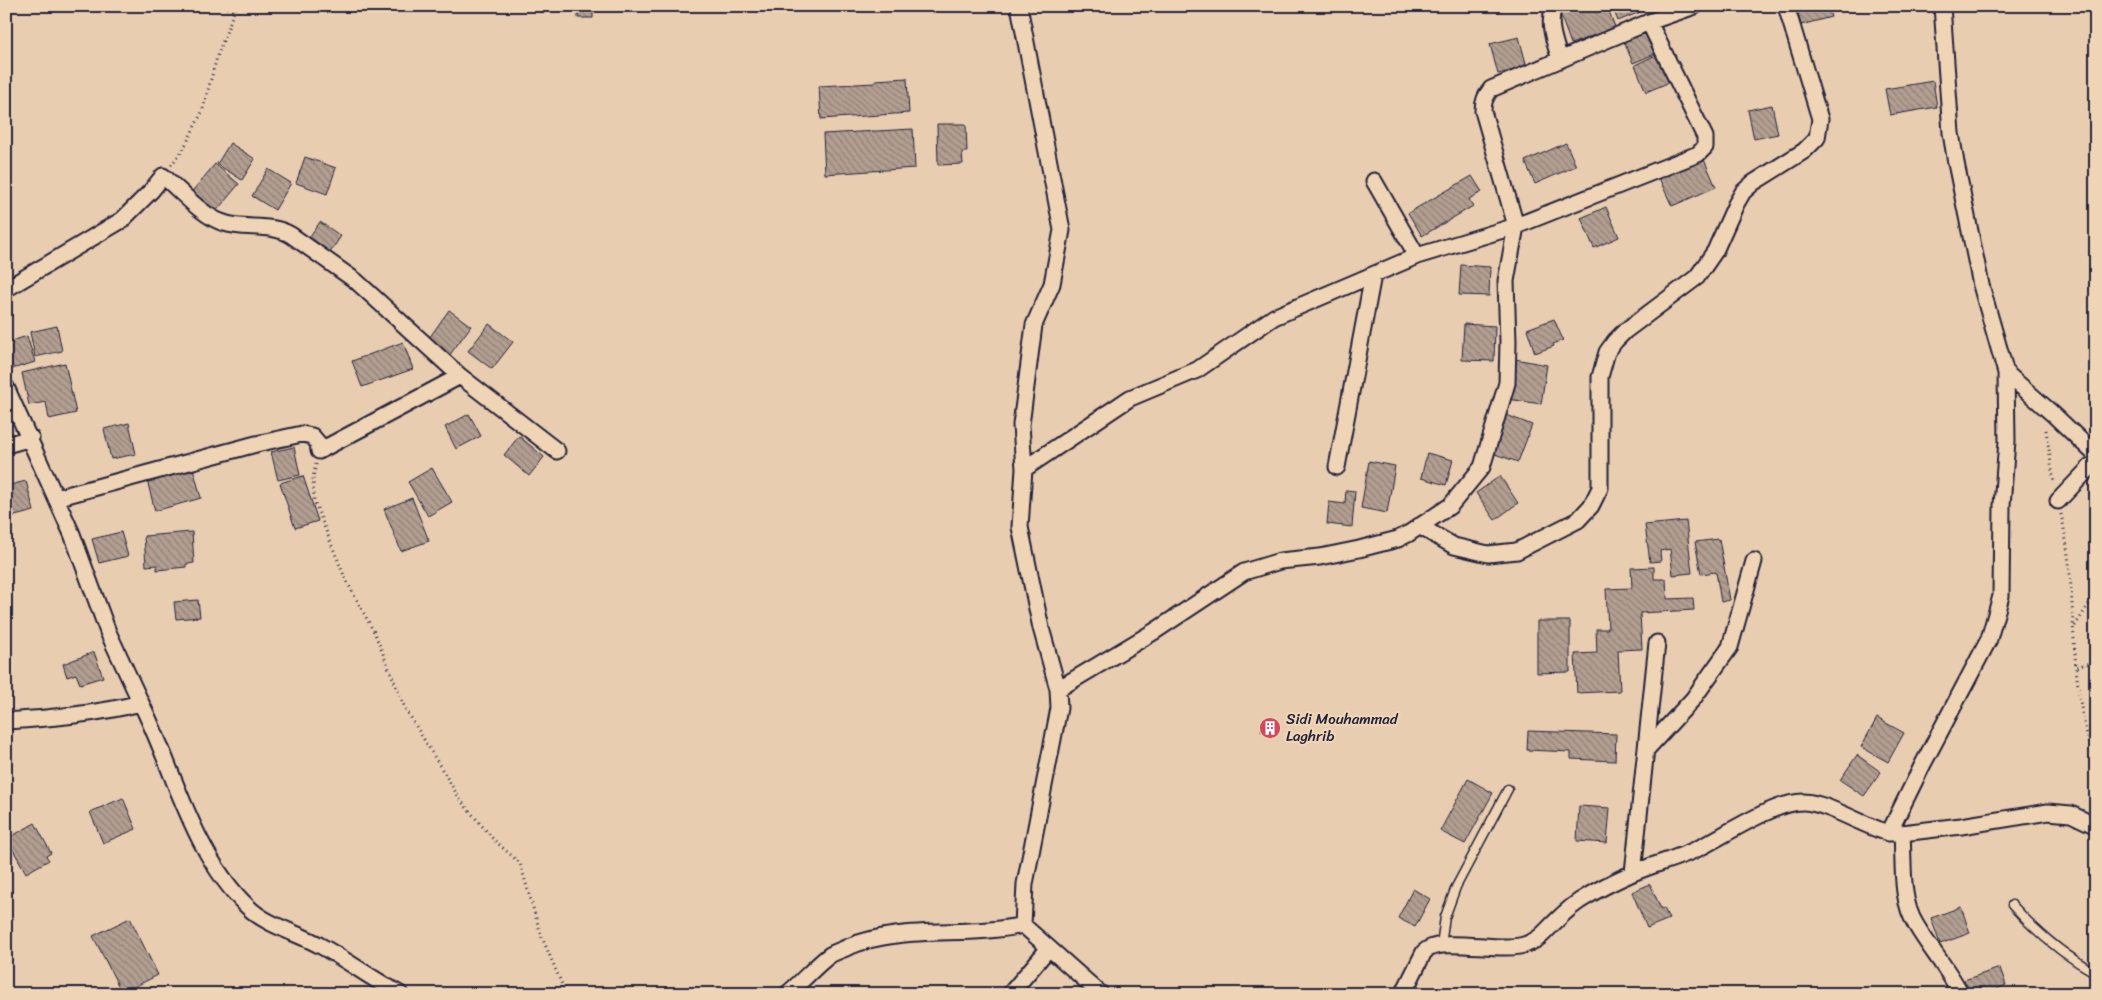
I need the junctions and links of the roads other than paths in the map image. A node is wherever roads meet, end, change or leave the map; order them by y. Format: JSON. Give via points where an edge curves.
{"nodes":[{"id":1,"x":1019,"y":6,"type":"edge"},
{"id":2,"x":1554,"y":6,"type":"edge"},
{"id":3,"x":1695,"y":6,"type":"edge"},
{"id":4,"x":1786,"y":6,"type":"edge"},
{"id":5,"x":1942,"y":6,"type":"edge"},
{"id":6,"x":1649,"y":22,"type":"junction"},
{"id":7,"x":1560,"y":60,"type":"junction"},
{"id":8,"x":1374,"y":182,"type":"dead end"},
{"id":9,"x":1516,"y":226,"type":"junction"},
{"id":10,"x":1417,"y":256,"type":"junction"},
{"id":11,"x":1373,"y":275,"type":"junction"},
{"id":12,"x":6,"y":289,"type":"edge"},
{"id":13,"x":2006,"y":373,"type":"junction"},
{"id":14,"x":460,"y":376,"type":"junction"},
{"id":15,"x":6,"y":387,"type":"edge"},
{"id":16,"x":31,"y":438,"type":"junction"},
{"id":17,"x":6,"y":444,"type":"edge"},
{"id":18,"x":557,"y":451,"type":"dead end"},
{"id":19,"x":2096,"y":455,"type":"edge"},
{"id":20,"x":2096,"y":460,"type":"edge"},
{"id":21,"x":1337,"y":467,"type":"dead end"},
{"id":22,"x":1024,"y":469,"type":"junction"},
{"id":23,"x":56,"y":498,"type":"junction"},
{"id":24,"x":2058,"y":501,"type":"road end"},
{"id":25,"x":1419,"y":526,"type":"junction"},
{"id":26,"x":1754,"y":561,"type":"dead end"},
{"id":27,"x":1657,"y":644,"type":"dead end"},
{"id":28,"x":1058,"y":689,"type":"junction"},
{"id":29,"x":141,"y":702,"type":"junction"},
{"id":30,"x":6,"y":721,"type":"edge"},
{"id":31,"x":1646,"y":750,"type":"junction"},
{"id":32,"x":1508,"y":789,"type":"dead end"},
{"id":33,"x":2096,"y":826,"type":"edge"},
{"id":34,"x":1895,"y":833,"type":"junction"},
{"id":35,"x":1633,"y":873,"type":"junction"},
{"id":36,"x":2012,"y":905,"type":"dead end"},
{"id":37,"x":1023,"y":925,"type":"junction"},
{"id":38,"x":1441,"y":945,"type":"junction"},
{"id":39,"x":1049,"y":948,"type":"junction"},
{"id":40,"x":2096,"y":973,"type":"edge"},
{"id":41,"x":400,"y":994,"type":"edge"},
{"id":42,"x":787,"y":994,"type":"edge"},
{"id":43,"x":1010,"y":994,"type":"edge"},
{"id":44,"x":1101,"y":994,"type":"edge"},
{"id":45,"x":1403,"y":994,"type":"edge"},
{"id":46,"x":1961,"y":994,"type":"edge"}],
"edges":[{"from":1,"to":22,"type":"street","via":[[1062,230],[1052,284],[1034,325],[1021,426]]},
{"from":2,"to":7,"type":"street","via":[[1551,27]]},
{"from":3,"to":6,"type":"street"},
{"from":4,"to":25,"type":"street","via":[[1820,119],[1817,138],[1804,151],[1743,192],[1715,251],[1698,277],[1625,331],[1607,352],[1600,376],[1600,488],[1591,506],[1578,520],[1517,551],[1488,554],[1454,546]]},
{"from":5,"to":13,"type":"street","via":[[1951,132],[1958,173],[1981,285]]},
{"from":6,"to":7,"type":"street"},
{"from":6,"to":9,"type":"street","via":[[1705,137],[1705,147],[1698,154]]},
{"from":7,"to":9,"type":"street","via":[[1491,89],[1483,102]]},
{"from":8,"to":10,"type":"street"},
{"from":9,"to":10,"type":"street"},
{"from":9,"to":25,"type":"street","via":[[1506,280],[1507,383],[1482,467],[1450,506]]},
{"from":10,"to":11,"type":"street"},
{"from":11,"to":21,"type":"street"},
{"from":11,"to":22,"type":"street","via":[[1274,317],[1197,370],[1130,398]]},
{"from":12,"to":14,"type":"street","via":[[122,220],[163,176],[211,218],[236,225],[284,230],[356,280]]},
{"from":13,"to":19,"type":"street"},
{"from":13,"to":34,"type":"street","via":[[2008,441],[2002,505],[2001,596],[1997,615],[1985,648],[1923,764]]},
{"from":14,"to":18,"type":"street"},
{"from":14,"to":23,"type":"street","via":[[319,451],[312,436],[302,434]]},
{"from":15,"to":16,"type":"street"},
{"from":16,"to":17,"type":"street"},
{"from":16,"to":23,"type":"street"},
{"from":20,"to":24,"type":"street"},
{"from":22,"to":28,"type":"street","via":[[1020,526],[1041,628]]},
{"from":23,"to":29,"type":"street","via":[[108,632]]},
{"from":25,"to":28,"type":"street","via":[[1398,538],[1358,550],[1280,562],[1244,572],[1155,631]]},
{"from":26,"to":31,"type":"street","via":[[1730,646],[1693,699]]},
{"from":27,"to":31,"type":"street"},
{"from":28,"to":37,"type":"street","via":[[1055,732],[1025,884]]},
{"from":29,"to":30,"type":"street","via":[[64,717]]},
{"from":29,"to":41,"type":"street","via":[[192,822],[230,888],[262,918],[318,944]]},
{"from":31,"to":35,"type":"street"},
{"from":32,"to":38,"type":"lane","via":[[1456,887],[1445,917]]},
{"from":33,"to":34,"type":"street","via":[[2071,814],[2048,812]]},
{"from":34,"to":35,"type":"street","via":[[1873,828],[1819,806],[1794,803],[1776,808],[1695,850]]},
{"from":34,"to":46,"type":"street","via":[[1906,900],[1915,924]]},
{"from":35,"to":38,"type":"street","via":[[1585,897],[1555,921],[1544,935],[1529,944],[1517,947]]},
{"from":36,"to":40,"type":"lane","via":[[2060,952]]},
{"from":37,"to":39,"type":"street"},
{"from":37,"to":42,"type":"street","via":[[999,930],[916,933],[859,943],[831,955]]},
{"from":38,"to":45,"type":"street","via":[[1424,952]]},
{"from":39,"to":43,"type":"street"},
{"from":39,"to":44,"type":"street"}]}
